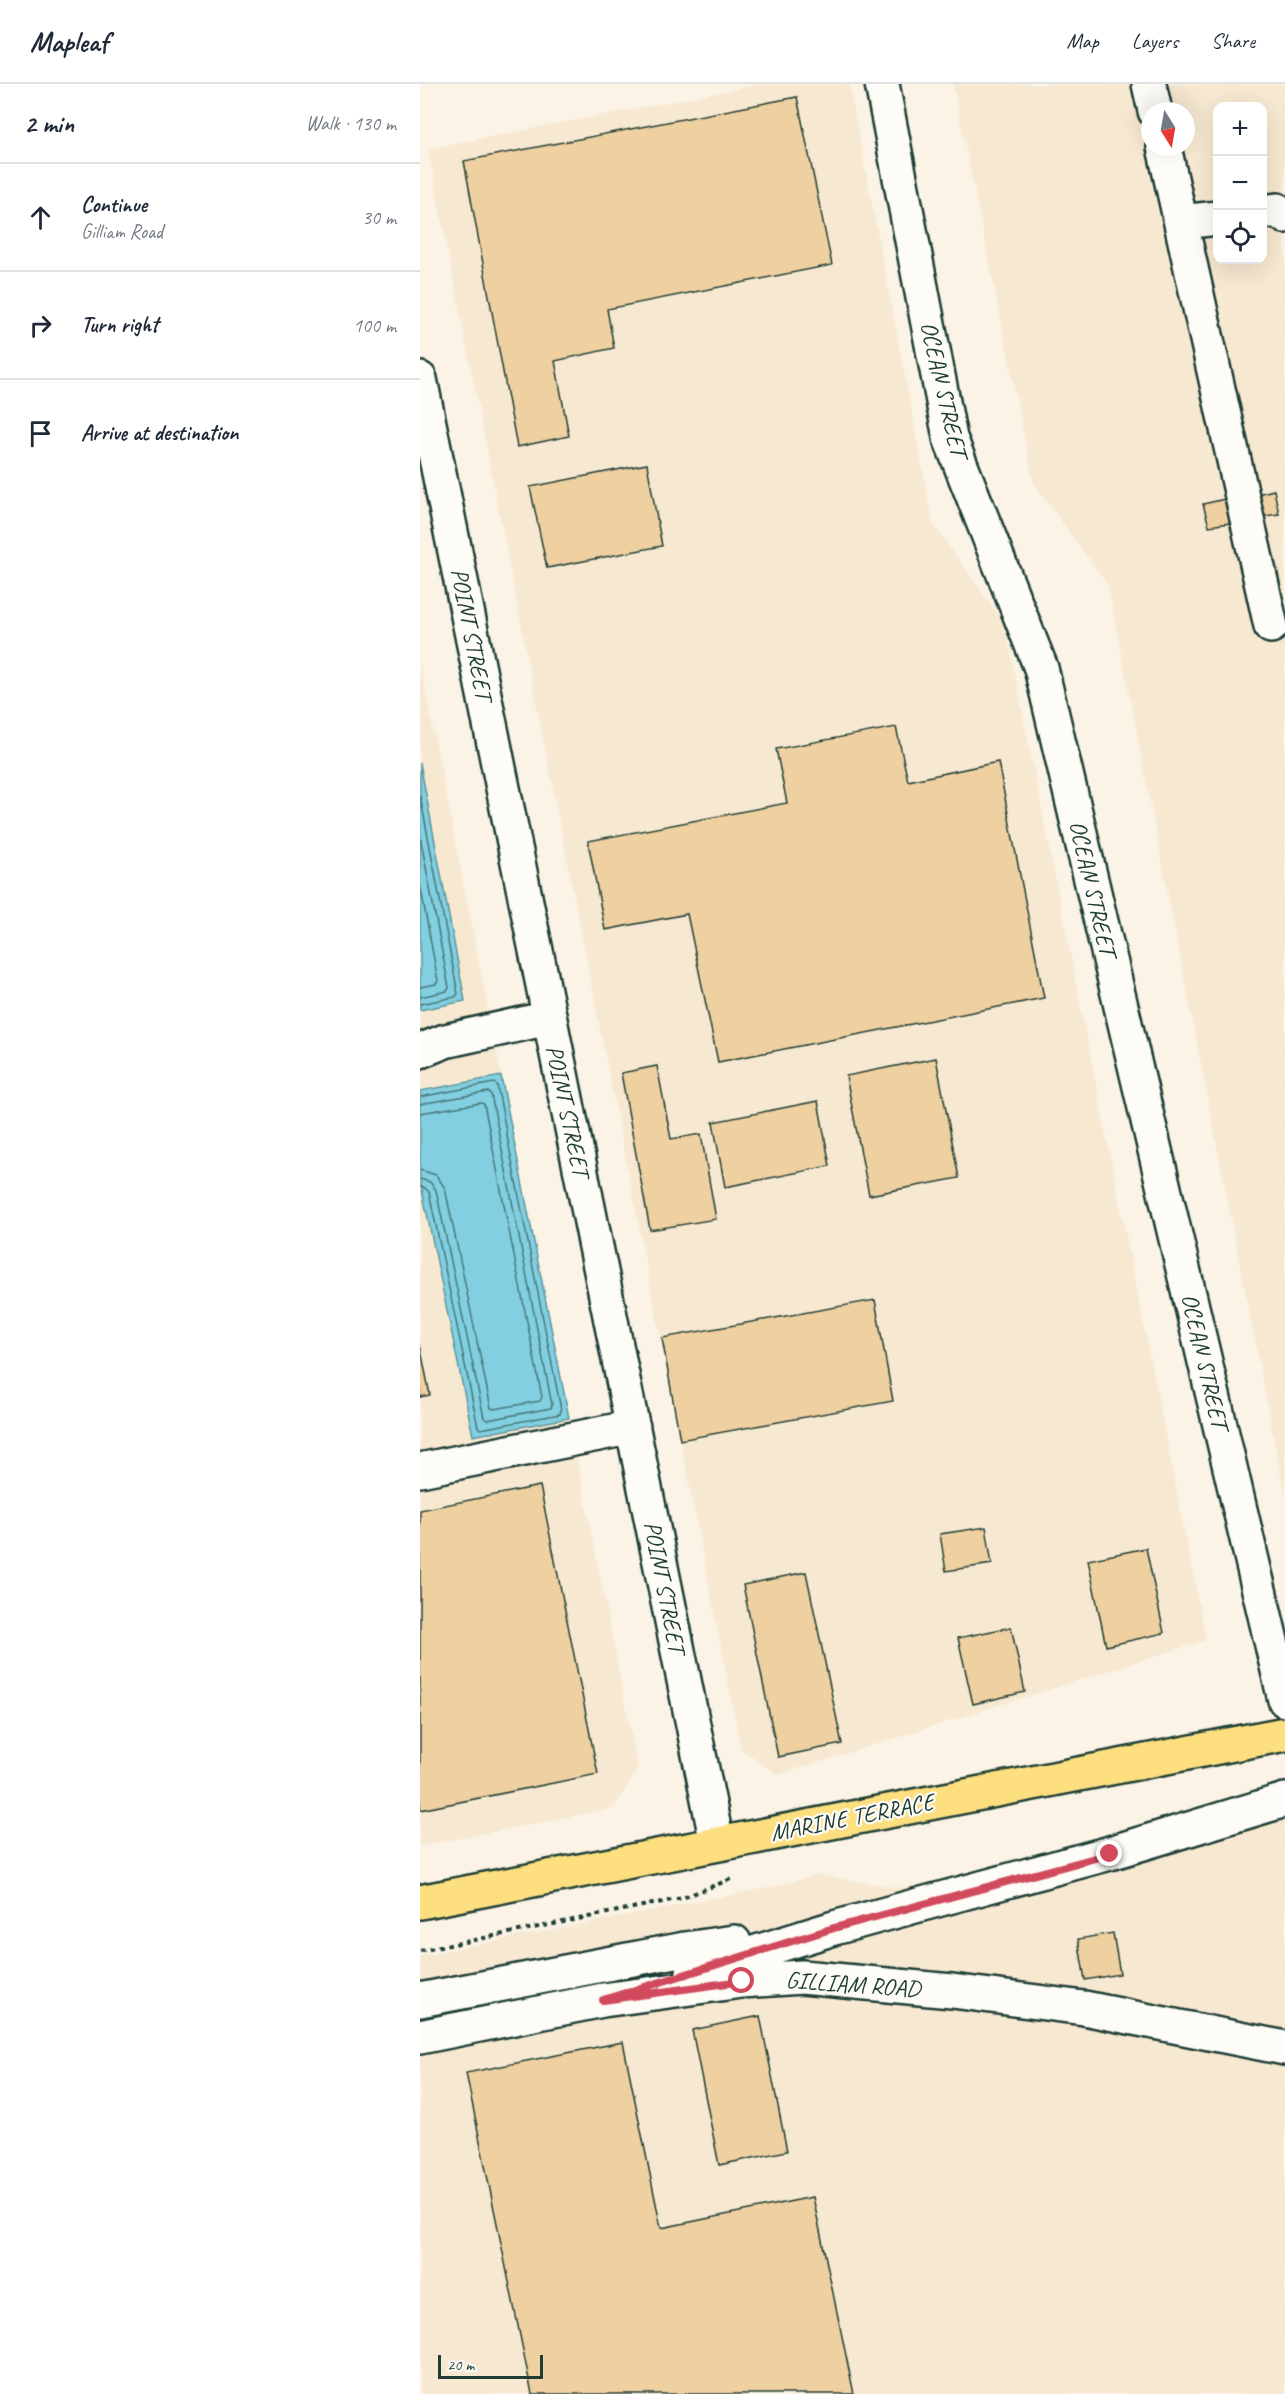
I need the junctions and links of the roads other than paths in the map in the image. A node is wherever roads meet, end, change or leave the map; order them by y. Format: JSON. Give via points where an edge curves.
{"nodes":[{"id":1,"x":882,"y":84,"type":"edge"},
{"id":2,"x":1149,"y":84,"type":"edge"},
{"id":3,"x":1153,"y":102,"type":"edge"},
{"id":4,"x":1166,"y":156,"type":"edge"},
{"id":5,"x":1267,"y":211,"type":"edge"},
{"id":6,"x":1285,"y":216,"type":"edge"},
{"id":7,"x":1213,"y":219,"type":"edge"},
{"id":8,"x":1181,"y":222,"type":"junction"},
{"id":9,"x":420,"y":379,"type":"edge"},
{"id":10,"x":1271,"y":626,"type":"dead end"},
{"id":11,"x":549,"y":1018,"type":"junction"},
{"id":12,"x":428,"y":1046,"type":"edge"},
{"id":13,"x":633,"y":1427,"type":"junction"},
{"id":14,"x":420,"y":1470,"type":"edge"},
{"id":15,"x":1285,"y":1700,"type":"edge"},
{"id":16,"x":1285,"y":1734,"type":"edge"},
{"id":17,"x":1285,"y":1800,"type":"edge"},
{"id":18,"x":717,"y":1843,"type":"junction"},
{"id":19,"x":420,"y":1902,"type":"edge"},
{"id":20,"x":834,"y":1928,"type":"junction"},
{"id":21,"x":420,"y":2000,"type":"edge"},
{"id":22,"x":603,"y":2000,"type":"junction"},
{"id":23,"x":420,"y":2037,"type":"edge"},
{"id":24,"x":1285,"y":2048,"type":"edge"}],
"edges":[{"from":1,"to":15,"type":"street","name":"OCEAN STREET","via":[[950,438],[1041,668]]},
{"from":2,"to":3,"type":"street"},
{"from":4,"to":8,"type":"street"},
{"from":5,"to":6,"type":"street","via":[[1277,210]]},
{"from":7,"to":8,"type":"street"},
{"from":8,"to":10,"type":"street"},
{"from":9,"to":11,"type":"street","name":"POINT STREET"},
{"from":11,"to":12,"type":"street"},
{"from":11,"to":13,"type":"street","name":"POINT STREET"},
{"from":13,"to":14,"type":"street"},
{"from":13,"to":18,"type":"street","name":"POINT STREET"},
{"from":16,"to":18,"type":"main road","name":"MARINE TERRACE"},
{"from":17,"to":20,"type":"street","via":[[1110,1854]]},
{"from":18,"to":19,"type":"main road","name":"MARINE TERRACE"},
{"from":20,"to":21,"type":"street","via":[[685,1949]]},
{"from":20,"to":22,"type":"street"},
{"from":22,"to":23,"type":"street","name":"GILLIAM ROAD"},
{"from":22,"to":24,"type":"street","name":"GILLIAM ROAD","via":[[802,1977],[1084,2008]]}]}
